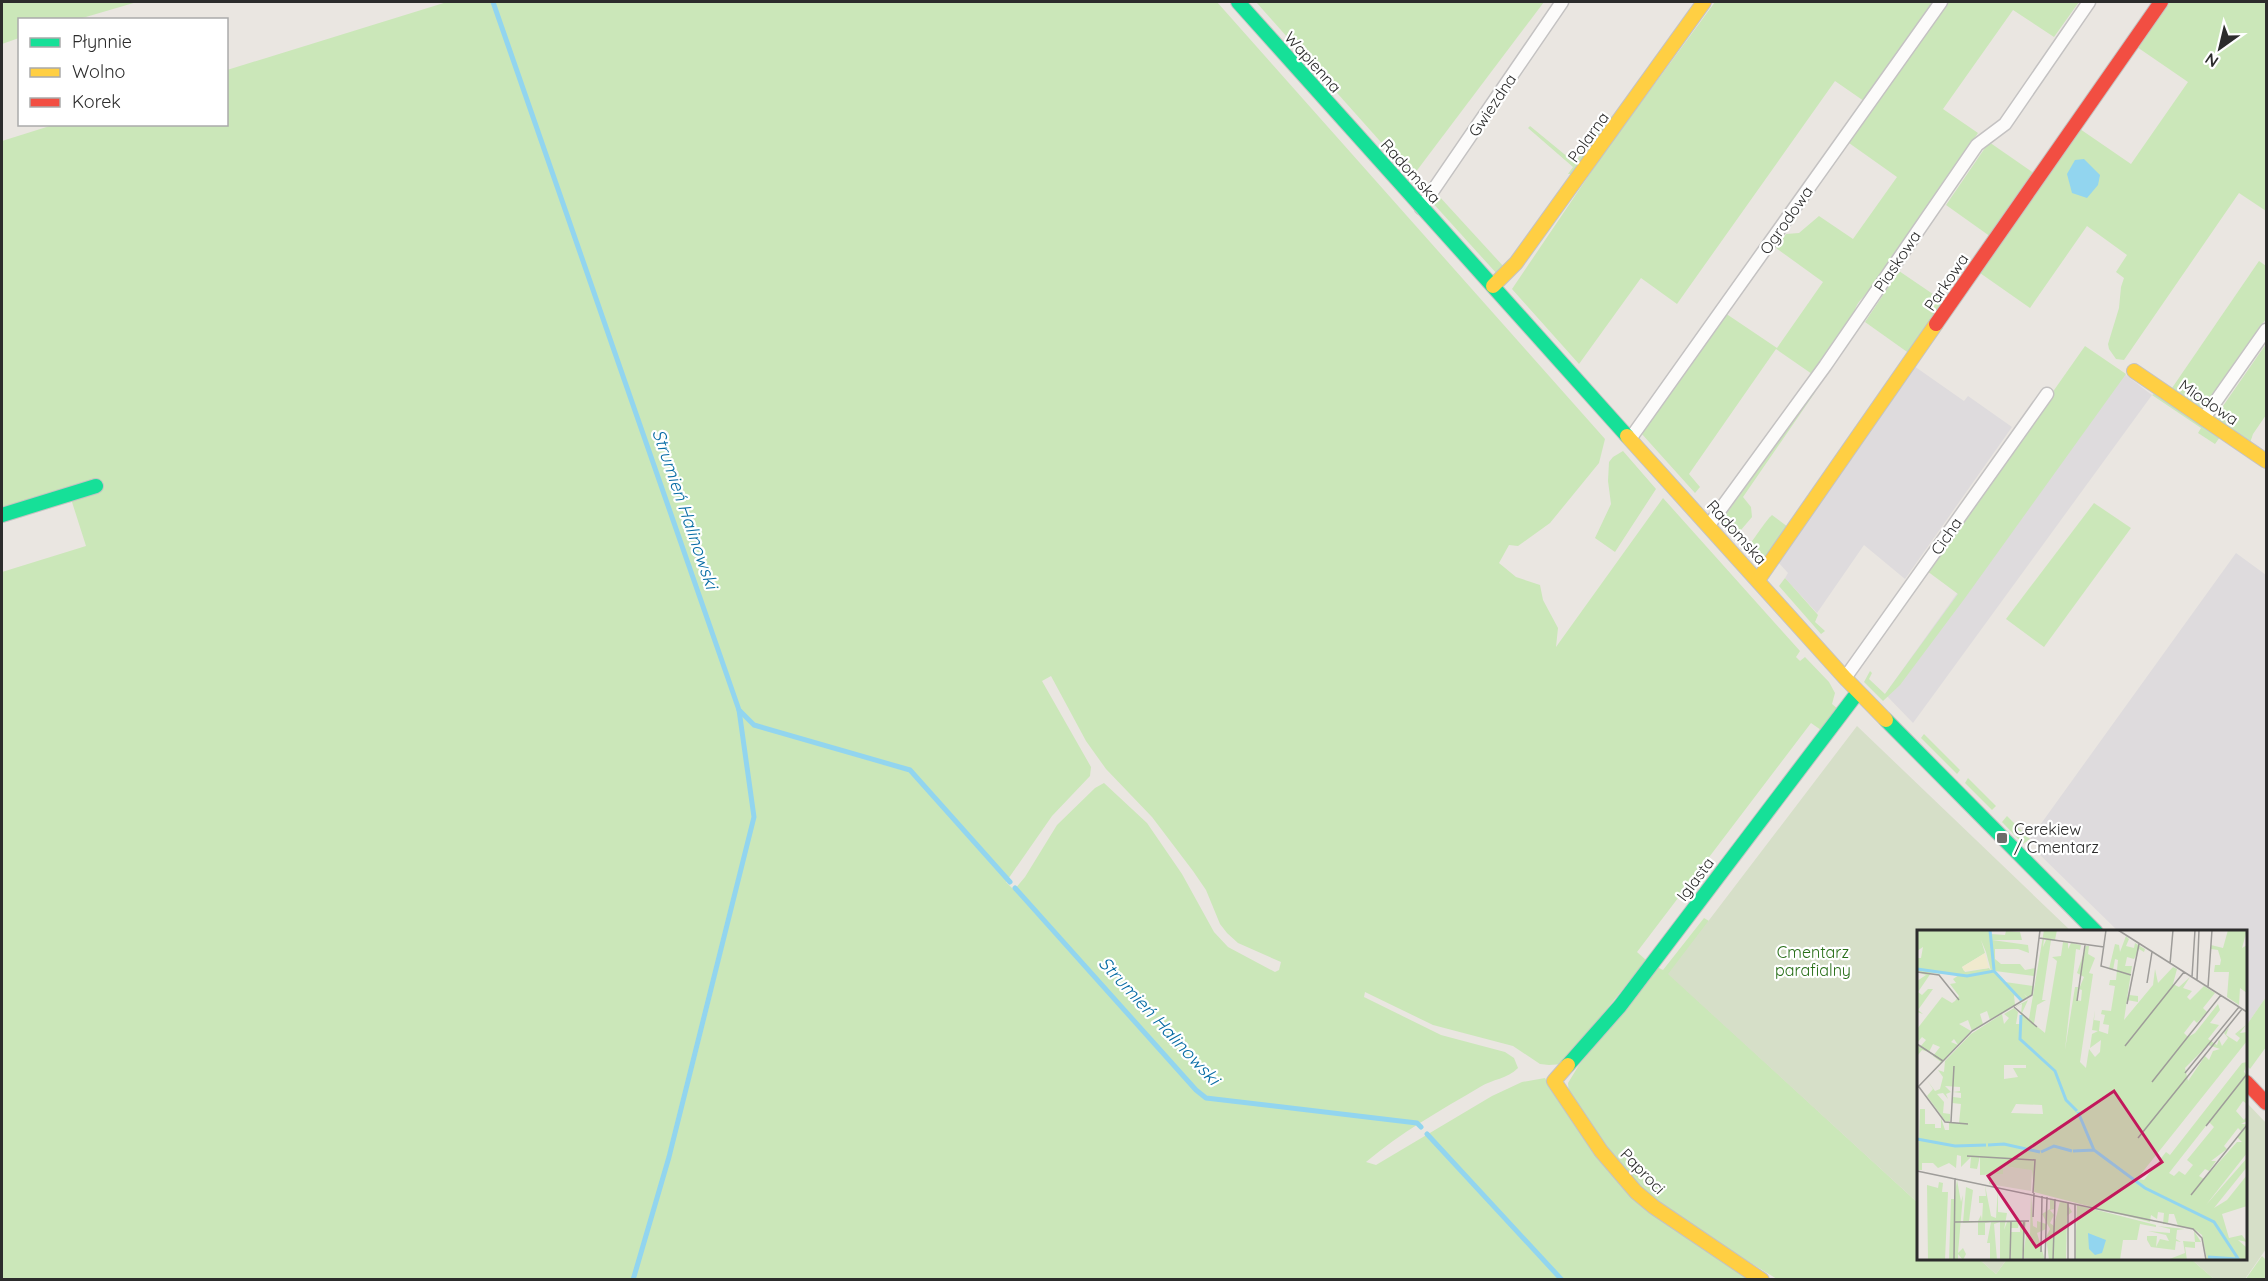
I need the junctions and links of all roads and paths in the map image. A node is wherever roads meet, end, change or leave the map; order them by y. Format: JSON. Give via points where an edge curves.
{"nodes":[{"id":1,"x":1238,"y":2,"type":"edge"},
{"id":2,"x":1562,"y":2,"type":"edge"},
{"id":3,"x":1704,"y":2,"type":"edge"},
{"id":4,"x":1941,"y":2,"type":"edge"},
{"id":5,"x":2089,"y":2,"type":"edge"},
{"id":6,"x":2161,"y":2,"type":"edge"},
{"id":7,"x":1364,"y":144,"type":"joint"},
{"id":8,"x":1421,"y":208,"type":"junction"},
{"id":9,"x":1493,"y":286,"type":"junction"},
{"id":10,"x":2266,"y":330,"type":"edge"},
{"id":11,"x":2134,"y":371,"type":"dead end"},
{"id":12,"x":2046,"y":394,"type":"dead end"},
{"id":13,"x":2204,"y":418,"type":"junction"},
{"id":14,"x":1630,"y":439,"type":"junction"},
{"id":15,"x":2266,"y":461,"type":"edge"},
{"id":16,"x":96,"y":486,"type":"dead end"},
{"id":17,"x":2,"y":515,"type":"edge"},
{"id":18,"x":1709,"y":525,"type":"junction"},
{"id":19,"x":1758,"y":580,"type":"junction"},
{"id":20,"x":1845,"y":678,"type":"junction"},
{"id":21,"x":1858,"y":692,"type":"junction"},
{"id":22,"x":2094,"y":930,"type":"edge"},
{"id":23,"x":1554,"y":1081,"type":"joint"},
{"id":24,"x":2247,"y":1083,"type":"edge"},
{"id":25,"x":2266,"y":1103,"type":"edge"},
{"id":26,"x":1762,"y":1280,"type":"edge"}],
"edges":[{"from":1,"to":7,"type":"street","name":"Wapienna"},
{"from":2,"to":8,"type":"street","name":"Gwiezdna"},
{"from":3,"to":9,"type":"street","name":"Polarna","via":[[1516,263]]},
{"from":4,"to":14,"type":"street","name":"Ogrodowa"},
{"from":5,"to":18,"type":"street","name":"Piaskowa","via":[[2005,124],[1977,145],[1825,366]]},
{"from":6,"to":19,"type":"street","name":"Parkowa"},
{"from":7,"to":8,"type":"street","name":"Radomska"},
{"from":8,"to":9,"type":"street","name":"Radomska"},
{"from":9,"to":14,"type":"street","name":"Radomska"},
{"from":10,"to":13,"type":"street"},
{"from":11,"to":13,"type":"street","name":"Miodowa"},
{"from":12,"to":20,"type":"street","name":"Cicha"},
{"from":13,"to":15,"type":"street","name":"Miodowa"},
{"from":14,"to":18,"type":"street","name":"Radomska"},
{"from":16,"to":17,"type":"street"},
{"from":18,"to":19,"type":"street","name":"Radomska"},
{"from":19,"to":20,"type":"street","name":"Radomska"},
{"from":20,"to":21,"type":"street","name":"Radomska"},
{"from":21,"to":22,"type":"street","name":"Radomska"},
{"from":21,"to":23,"type":"street","name":"Iglasta","via":[[1620,1006]]},
{"from":23,"to":26,"type":"street","name":"Paproci","via":[[1601,1150],[1636,1192]]},
{"from":24,"to":25,"type":"street"}]}
